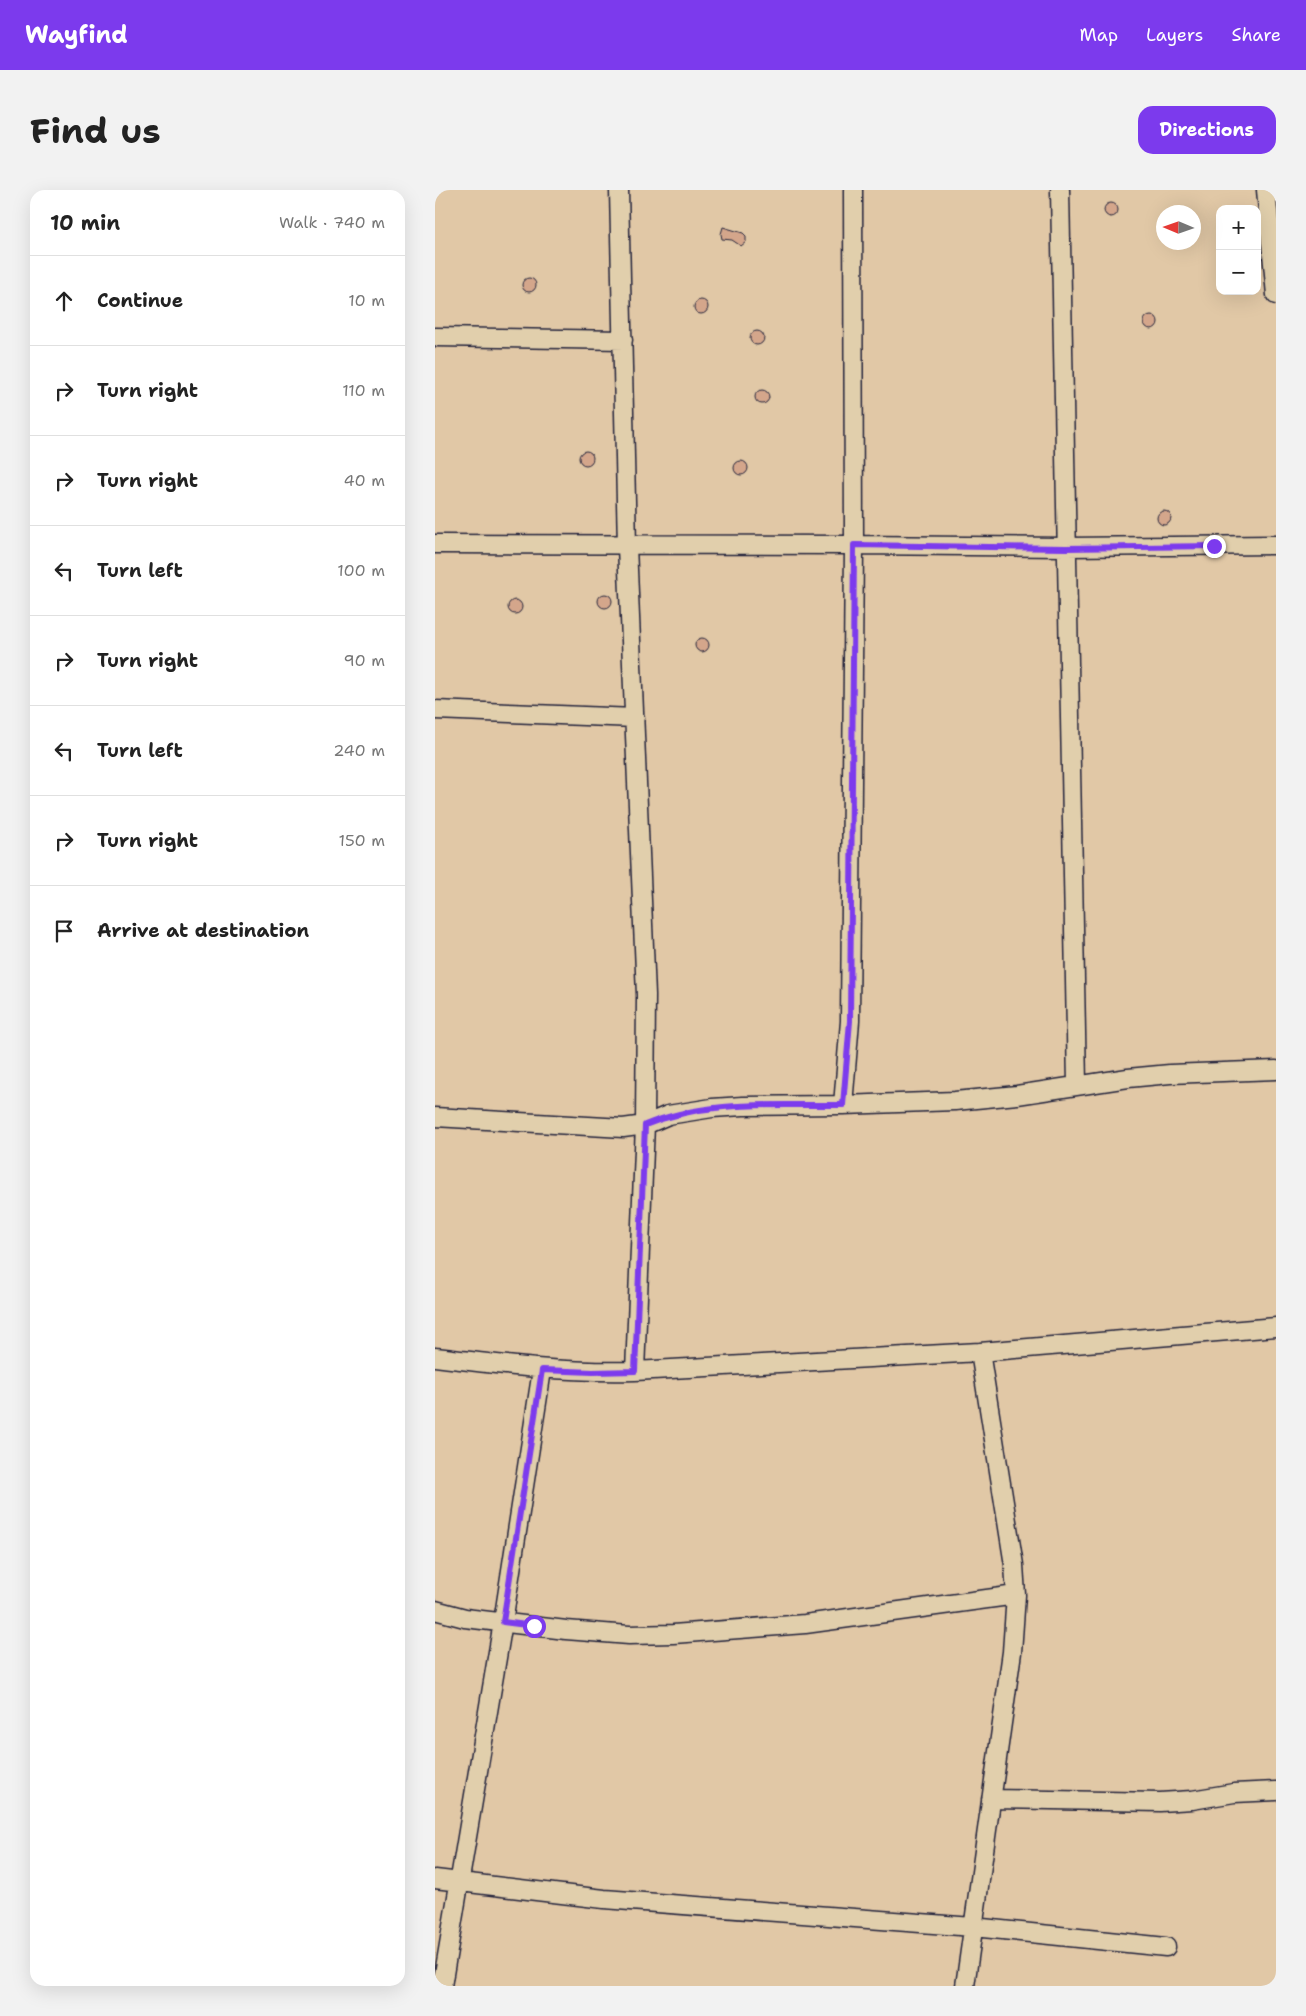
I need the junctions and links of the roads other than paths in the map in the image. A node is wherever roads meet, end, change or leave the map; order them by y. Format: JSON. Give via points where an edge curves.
{"nodes":[{"id":1,"x":619,"y":190,"type":"edge"},
{"id":2,"x":853,"y":190,"type":"edge"},
{"id":3,"x":1060,"y":190,"type":"edge"},
{"id":4,"x":1266,"y":190,"type":"edge"},
{"id":5,"x":1276,"y":295,"type":"edge"},
{"id":6,"x":435,"y":337,"type":"edge"},
{"id":7,"x":623,"y":340,"type":"junction"},
{"id":8,"x":435,"y":544,"type":"edge"},
{"id":9,"x":854,"y":545,"type":"junction"},
{"id":10,"x":1276,"y":545,"type":"edge"},
{"id":11,"x":627,"y":546,"type":"junction"},
{"id":12,"x":1066,"y":548,"type":"junction"},
{"id":13,"x":435,"y":710,"type":"edge"},
{"id":14,"x":635,"y":718,"type":"junction"},
{"id":15,"x":1276,"y":1070,"type":"edge"},
{"id":16,"x":1077,"y":1085,"type":"junction"},
{"id":17,"x":843,"y":1105,"type":"junction"},
{"id":18,"x":435,"y":1116,"type":"edge"},
{"id":19,"x":645,"y":1125,"type":"junction"},
{"id":20,"x":1276,"y":1327,"type":"edge"},
{"id":21,"x":980,"y":1352,"type":"junction"},
{"id":22,"x":435,"y":1357,"type":"edge"},
{"id":23,"x":542,"y":1370,"type":"junction"},
{"id":24,"x":635,"y":1371,"type":"junction"},
{"id":25,"x":1017,"y":1595,"type":"junction"},
{"id":26,"x":435,"y":1610,"type":"edge"},
{"id":27,"x":503,"y":1622,"type":"junction"},
{"id":28,"x":1276,"y":1791,"type":"edge"},
{"id":29,"x":991,"y":1799,"type":"junction"},
{"id":30,"x":435,"y":1879,"type":"edge"},
{"id":31,"x":459,"y":1882,"type":"junction"},
{"id":32,"x":973,"y":1927,"type":"junction"},
{"id":33,"x":1166,"y":1946,"type":"dead end"},
{"id":34,"x":442,"y":1986,"type":"edge"},
{"id":35,"x":965,"y":1986,"type":"edge"}],
"edges":[{"from":1,"to":7,"type":"street"},
{"from":2,"to":9,"type":"street"},
{"from":3,"to":12,"type":"street"},
{"from":4,"to":5,"type":"street"},
{"from":6,"to":7,"type":"street"},
{"from":7,"to":11,"type":"street"},
{"from":8,"to":11,"type":"street"},
{"from":9,"to":11,"type":"street"},
{"from":9,"to":12,"type":"street"},
{"from":9,"to":17,"type":"street","via":[[850,1021]]},
{"from":10,"to":12,"type":"street"},
{"from":11,"to":14,"type":"street"},
{"from":12,"to":16,"type":"street"},
{"from":13,"to":14,"type":"street"},
{"from":14,"to":19,"type":"street","via":[[646,995]]},
{"from":15,"to":16,"type":"street","via":[[1170,1074]]},
{"from":16,"to":17,"type":"street","via":[[955,1101]]},
{"from":17,"to":19,"type":"street","via":[[712,1108],[669,1115]]},
{"from":18,"to":19,"type":"street","via":[[623,1128]]},
{"from":19,"to":24,"type":"street"},
{"from":20,"to":21,"type":"street"},
{"from":21,"to":24,"type":"street"},
{"from":21,"to":25,"type":"street"},
{"from":22,"to":23,"type":"street"},
{"from":23,"to":24,"type":"street"},
{"from":23,"to":27,"type":"street"},
{"from":25,"to":27,"type":"street","via":[[805,1624],[673,1634],[620,1634]]},
{"from":25,"to":29,"type":"street"},
{"from":26,"to":27,"type":"street","via":[[465,1618]]},
{"from":27,"to":31,"type":"street"},
{"from":28,"to":29,"type":"street","via":[[1160,1802]]},
{"from":29,"to":32,"type":"street"},
{"from":30,"to":31,"type":"street"},
{"from":31,"to":32,"type":"street","via":[[604,1899]]},
{"from":31,"to":34,"type":"street"},
{"from":32,"to":33,"type":"street"},
{"from":32,"to":35,"type":"street"}]}
